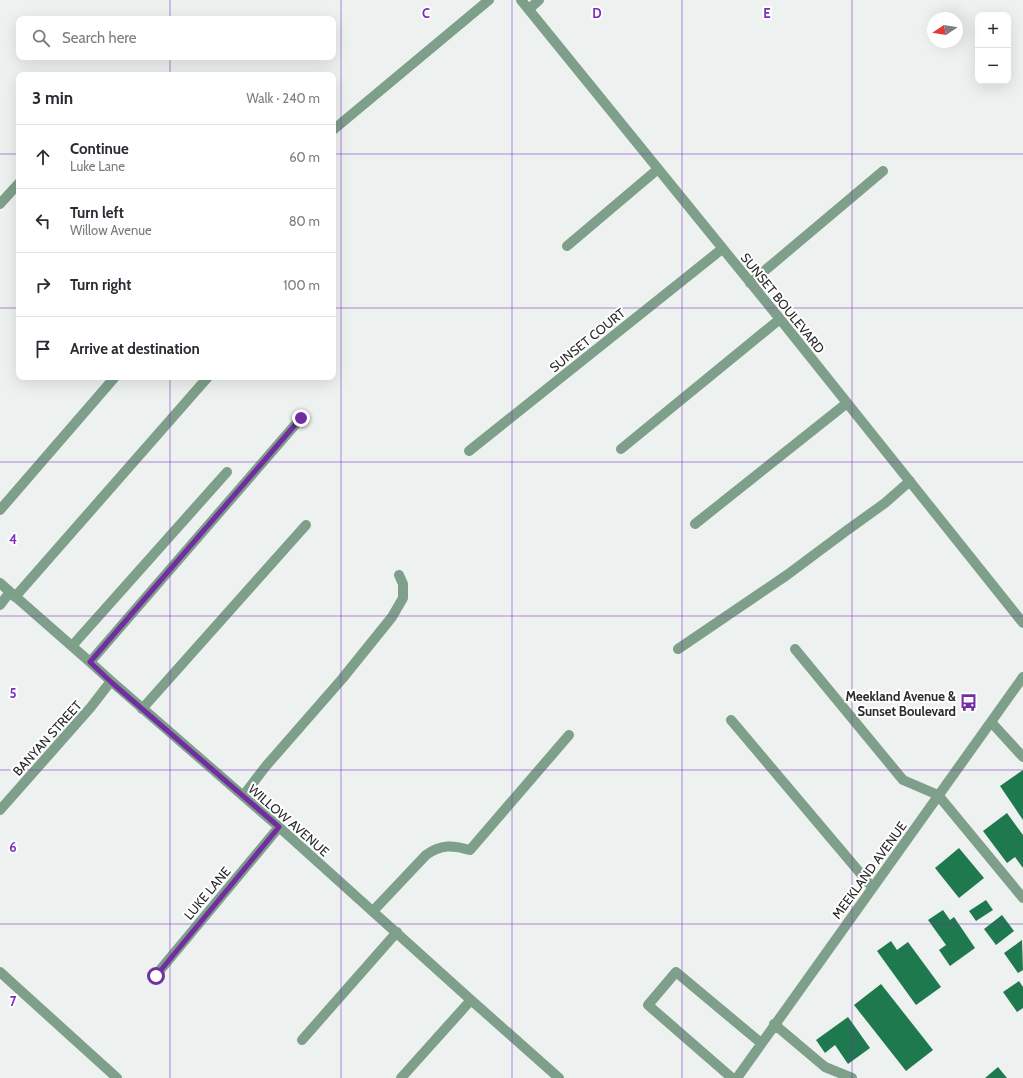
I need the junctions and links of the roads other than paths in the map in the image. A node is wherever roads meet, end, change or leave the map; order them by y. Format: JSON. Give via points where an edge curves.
{"nodes":[{"id":1,"x":489,"y":0,"type":"edge"},
{"id":2,"x":521,"y":0,"type":"edge"},
{"id":3,"x":539,"y":0,"type":"edge"},
{"id":4,"x":529,"y":9,"type":"junction"},
{"id":5,"x":336,"y":128,"type":"edge"},
{"id":6,"x":658,"y":169,"type":"junction"},
{"id":7,"x":883,"y":171,"type":"dead end"},
{"id":8,"x":16,"y":186,"type":"edge"},
{"id":9,"x":0,"y":204,"type":"edge"},
{"id":10,"x":567,"y":246,"type":"dead end"},
{"id":11,"x":722,"y":249,"type":"junction"},
{"id":12,"x":750,"y":283,"type":"junction"},
{"id":13,"x":780,"y":319,"type":"junction"},
{"id":14,"x":112,"y":380,"type":"edge"},
{"id":15,"x":205,"y":380,"type":"edge"},
{"id":16,"x":847,"y":403,"type":"junction"},
{"id":17,"x":301,"y":418,"type":"dead end"},
{"id":18,"x":621,"y":449,"type":"dead end"},
{"id":19,"x":469,"y":451,"type":"dead end"},
{"id":20,"x":227,"y":472,"type":"dead end"},
{"id":21,"x":910,"y":482,"type":"junction"},
{"id":22,"x":0,"y":510,"type":"edge"},
{"id":23,"x":695,"y":524,"type":"dead end"},
{"id":24,"x":306,"y":525,"type":"dead end"},
{"id":25,"x":399,"y":575,"type":"dead end"},
{"id":26,"x":0,"y":583,"type":"edge"},
{"id":27,"x":12,"y":594,"type":"junction"},
{"id":28,"x":0,"y":605,"type":"edge"},
{"id":29,"x":1023,"y":623,"type":"edge"},
{"id":30,"x":72,"y":646,"type":"junction"},
{"id":31,"x":678,"y":648,"type":"dead end"},
{"id":32,"x":795,"y":649,"type":"dead end"},
{"id":33,"x":90,"y":662,"type":"junction"},
{"id":34,"x":1023,"y":678,"type":"edge"},
{"id":35,"x":111,"y":682,"type":"junction"},
{"id":36,"x":142,"y":709,"type":"junction"},
{"id":37,"x":731,"y":720,"type":"dead end"},
{"id":38,"x":991,"y":722,"type":"junction"},
{"id":39,"x":569,"y":736,"type":"dead end"},
{"id":40,"x":1023,"y":757,"type":"edge"},
{"id":41,"x":938,"y":795,"type":"junction"},
{"id":42,"x":243,"y":796,"type":"junction"},
{"id":43,"x":0,"y":810,"type":"edge"},
{"id":44,"x":279,"y":827,"type":"junction"},
{"id":45,"x":872,"y":887,"type":"junction"},
{"id":46,"x":1023,"y":898,"type":"edge"},
{"id":47,"x":373,"y":912,"type":"junction"},
{"id":48,"x":397,"y":932,"type":"junction"},
{"id":49,"x":0,"y":972,"type":"edge"},
{"id":50,"x":156,"y":976,"type":"dead end"},
{"id":51,"x":471,"y":1000,"type":"junction"},
{"id":52,"x":774,"y":1024,"type":"junction"},
{"id":53,"x":302,"y":1040,"type":"dead end"},
{"id":54,"x":761,"y":1044,"type":"junction"},
{"id":55,"x":117,"y":1078,"type":"edge"},
{"id":56,"x":401,"y":1078,"type":"edge"},
{"id":57,"x":559,"y":1078,"type":"edge"},
{"id":58,"x":732,"y":1078,"type":"edge"},
{"id":59,"x":737,"y":1078,"type":"edge"},
{"id":60,"x":852,"y":1078,"type":"edge"}],
"edges":[{"from":1,"to":5,"type":"street"},
{"from":2,"to":4,"type":"street","name":"SUNSET BOULEVARD"},
{"from":3,"to":4,"type":"street"},
{"from":4,"to":6,"type":"street","name":"SUNSET BOULEVARD"},
{"from":6,"to":10,"type":"street"},
{"from":6,"to":11,"type":"street","name":"SUNSET BOULEVARD"},
{"from":7,"to":12,"type":"street"},
{"from":8,"to":9,"type":"street"},
{"from":11,"to":12,"type":"street","name":"SUNSET BOULEVARD"},
{"from":11,"to":19,"type":"street","name":"SUNSET COURT"},
{"from":12,"to":13,"type":"street","name":"SUNSET BOULEVARD"},
{"from":13,"to":16,"type":"street","name":"SUNSET BOULEVARD"},
{"from":13,"to":18,"type":"street"},
{"from":14,"to":22,"type":"street"},
{"from":15,"to":27,"type":"street"},
{"from":16,"to":21,"type":"street","name":"SUNSET BOULEVARD"},
{"from":16,"to":23,"type":"street"},
{"from":17,"to":33,"type":"street"},
{"from":20,"to":30,"type":"street"},
{"from":21,"to":29,"type":"street","name":"SUNSET BOULEVARD"},
{"from":21,"to":31,"type":"street","via":[[787,576]]},
{"from":24,"to":36,"type":"street"},
{"from":25,"to":42,"type":"street","via":[[404,598],[392,617]]},
{"from":26,"to":27,"type":"street","name":"WILLOW AVENUE"},
{"from":27,"to":28,"type":"street"},
{"from":27,"to":30,"type":"street","name":"WILLOW AVENUE"},
{"from":30,"to":33,"type":"street","name":"WILLOW AVENUE"},
{"from":32,"to":41,"type":"street","via":[[903,780]]},
{"from":33,"to":35,"type":"street","name":"WILLOW AVENUE"},
{"from":34,"to":38,"type":"street","name":"MEEKLAND AVENUE"},
{"from":35,"to":36,"type":"street","name":"WILLOW AVENUE"},
{"from":35,"to":43,"type":"street","name":"BANYAN STREET"},
{"from":36,"to":42,"type":"street","name":"WILLOW AVENUE"},
{"from":37,"to":45,"type":"street"},
{"from":38,"to":40,"type":"street"},
{"from":38,"to":41,"type":"street","name":"MEEKLAND AVENUE"},
{"from":39,"to":47,"type":"street","via":[[470,850],[455,846],[436,848],[426,855]]},
{"from":41,"to":45,"type":"street","name":"MEEKLAND AVENUE"},
{"from":41,"to":46,"type":"street"},
{"from":42,"to":44,"type":"street","name":"WILLOW AVENUE"},
{"from":44,"to":47,"type":"street","name":"WILLOW AVENUE"},
{"from":44,"to":50,"type":"street","name":"LUKE LANE"},
{"from":45,"to":52,"type":"street","name":"MEEKLAND AVENUE"},
{"from":47,"to":48,"type":"street","name":"WILLOW AVENUE"},
{"from":48,"to":51,"type":"street","name":"WILLOW AVENUE"},
{"from":48,"to":53,"type":"street"},
{"from":49,"to":55,"type":"street"},
{"from":51,"to":56,"type":"street"},
{"from":51,"to":57,"type":"street","name":"WILLOW AVENUE"},
{"from":52,"to":54,"type":"street","name":"MEEKLAND AVENUE"},
{"from":52,"to":60,"type":"street","via":[[825,1067]]},
{"from":54,"to":58,"type":"street","via":[[676,972],[648,1005]]},
{"from":54,"to":59,"type":"street","name":"MEEKLAND AVENUE"}]}
